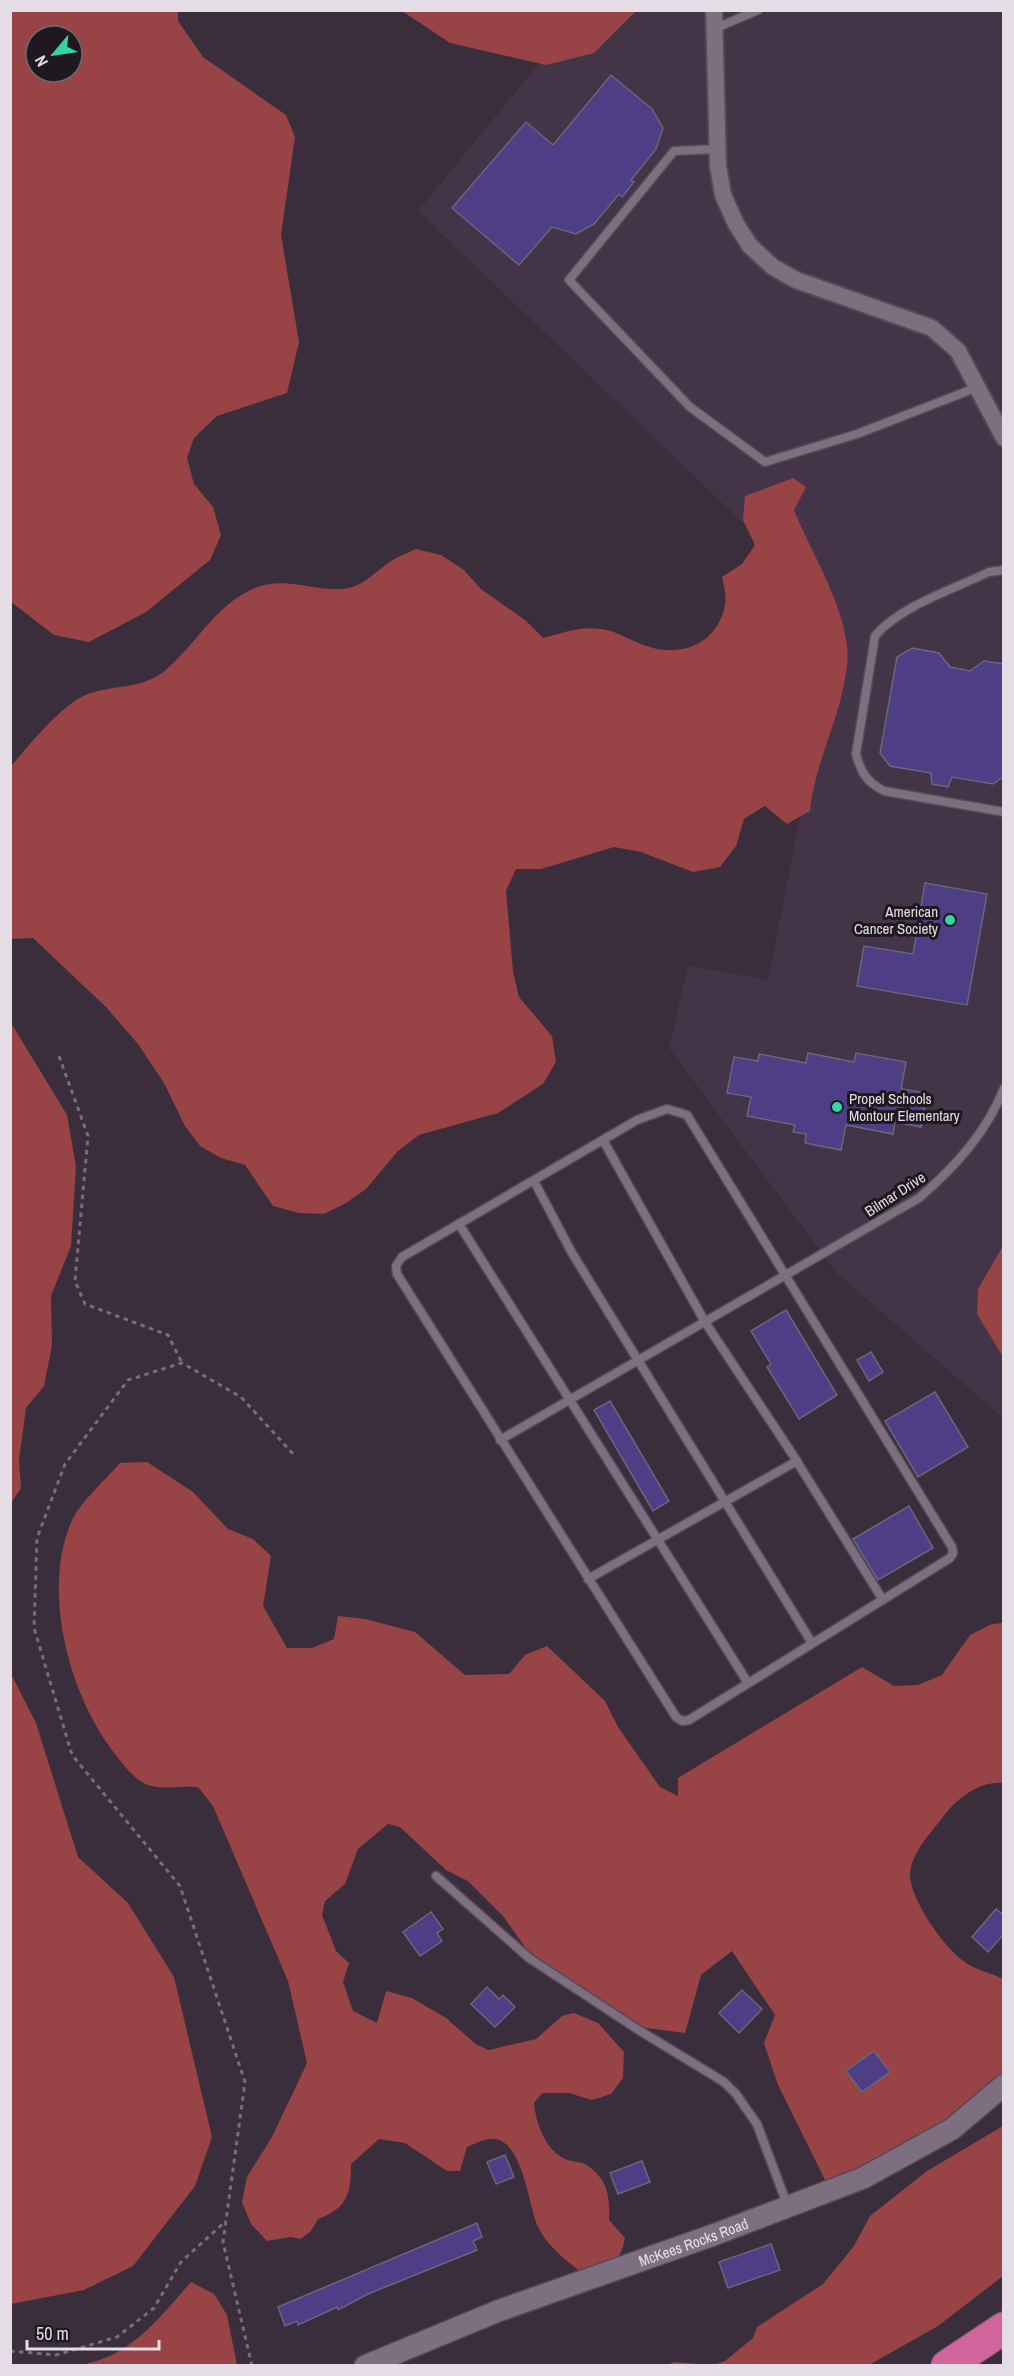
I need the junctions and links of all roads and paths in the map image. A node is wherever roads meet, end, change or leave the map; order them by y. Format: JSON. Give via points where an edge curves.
{"nodes":[{"id":1,"x":714,"y":10,"type":"edge"},
{"id":2,"x":758,"y":10,"type":"edge"},
{"id":3,"x":714,"y":29,"type":"junction"},
{"id":4,"x":717,"y":148,"type":"junction"},
{"id":5,"x":978,"y":387,"type":"junction"},
{"id":6,"x":1004,"y":422,"type":"edge"},
{"id":7,"x":1003,"y":438,"type":"edge"},
{"id":8,"x":1004,"y":570,"type":"edge"},
{"id":9,"x":1004,"y":812,"type":"edge"},
{"id":10,"x":59,"y":1056,"type":"dead end"},
{"id":11,"x":1004,"y":1088,"type":"edge"},
{"id":12,"x":603,"y":1140,"type":"junction"},
{"id":13,"x":534,"y":1181,"type":"junction"},
{"id":14,"x":459,"y":1224,"type":"junction"},
{"id":15,"x":786,"y":1275,"type":"junction"},
{"id":16,"x":705,"y":1322,"type":"junction"},
{"id":17,"x":638,"y":1360,"type":"junction"},
{"id":18,"x":182,"y":1363,"type":"junction"},
{"id":19,"x":568,"y":1400,"type":"junction"},
{"id":20,"x":500,"y":1440,"type":"junction"},
{"id":21,"x":294,"y":1455,"type":"dead end"},
{"id":22,"x":797,"y":1461,"type":"junction"},
{"id":23,"x":725,"y":1501,"type":"junction"},
{"id":24,"x":657,"y":1539,"type":"junction"},
{"id":25,"x":588,"y":1579,"type":"junction"},
{"id":26,"x":883,"y":1600,"type":"junction"},
{"id":27,"x":812,"y":1643,"type":"junction"},
{"id":28,"x":748,"y":1683,"type":"junction"},
{"id":29,"x":436,"y":1876,"type":"dead end"},
{"id":30,"x":1004,"y":2085,"type":"edge"},
{"id":31,"x":788,"y":2208,"type":"junction"},
{"id":32,"x":226,"y":2221,"type":"junction"},
{"id":33,"x":1004,"y":2328,"type":"edge"},
{"id":34,"x":10,"y":2351,"type":"edge"},
{"id":35,"x":252,"y":2366,"type":"edge"},
{"id":36,"x":365,"y":2366,"type":"edge"},
{"id":37,"x":947,"y":2366,"type":"edge"}],
"edges":[{"from":1,"to":3,"type":"street"},
{"from":2,"to":3,"type":"lane"},
{"from":3,"to":4,"type":"street"},
{"from":4,"to":5,"type":"street","via":[[723,195],[750,246],[773,267],[796,280],[932,328],[957,351]]},
{"from":4,"to":5,"type":"lane","via":[[674,151],[569,279],[690,407],[765,462],[857,434]]},
{"from":5,"to":7,"type":"street"},
{"from":6,"to":7,"type":"lane"},
{"from":8,"to":9,"type":"lane","via":[[989,572],[904,613],[885,624],[875,636],[856,754],[861,770],[884,791]]},
{"from":10,"to":18,"type":"path","via":[[88,1136],[75,1281],[86,1304],[168,1335]]},
{"from":11,"to":15,"type":"lane","name":"Bilmar Drive","via":[[987,1123],[944,1177],[919,1198]]},
{"from":12,"to":13,"type":"lane"},
{"from":12,"to":15,"type":"lane","via":[[637,1120],[667,1109],[687,1115]]},
{"from":12,"to":16,"type":"lane"},
{"from":13,"to":14,"type":"lane"},
{"from":13,"to":17,"type":"lane","via":[[572,1253]]},
{"from":14,"to":19,"type":"lane"},
{"from":14,"to":20,"type":"lane","via":[[402,1257],[396,1266],[397,1274]]},
{"from":15,"to":16,"type":"lane","name":"Bilmar Drive"},
{"from":15,"to":26,"type":"lane","via":[[952,1547],[950,1558]]},
{"from":16,"to":17,"type":"lane","name":"Bilmar Drive"},
{"from":16,"to":22,"type":"lane"},
{"from":17,"to":19,"type":"lane","name":"Bilmar Drive"},
{"from":17,"to":23,"type":"lane"},
{"from":18,"to":21,"type":"path","via":[[241,1397]]},
{"from":18,"to":32,"type":"path","via":[[128,1380],[66,1464],[37,1538],[34,1628],[72,1755],[180,1886],[245,2082]]},
{"from":19,"to":20,"type":"lane","name":"Bilmar Drive"},
{"from":19,"to":24,"type":"lane"},
{"from":20,"to":25,"type":"lane"},
{"from":22,"to":23,"type":"lane"},
{"from":22,"to":26,"type":"lane"},
{"from":23,"to":24,"type":"lane"},
{"from":23,"to":27,"type":"lane"},
{"from":24,"to":25,"type":"lane"},
{"from":24,"to":28,"type":"lane"},
{"from":25,"to":28,"type":"lane","via":[[682,1721]]},
{"from":26,"to":27,"type":"lane"},
{"from":27,"to":28,"type":"lane"},
{"from":29,"to":31,"type":"lane","via":[[529,1958],[713,2074],[736,2094],[757,2124]]},
{"from":30,"to":31,"type":"street","name":"McKees Rocks Road","via":[[952,2129],[896,2161]]},
{"from":31,"to":36,"type":"street","name":"McKees Rocks Road","via":[[498,2311]]},
{"from":32,"to":34,"type":"path","via":[[181,2262],[154,2308],[117,2337],[56,2355]]},
{"from":32,"to":35,"type":"path","via":[[224,2242]]},
{"from":33,"to":37,"type":"highway"}]}
